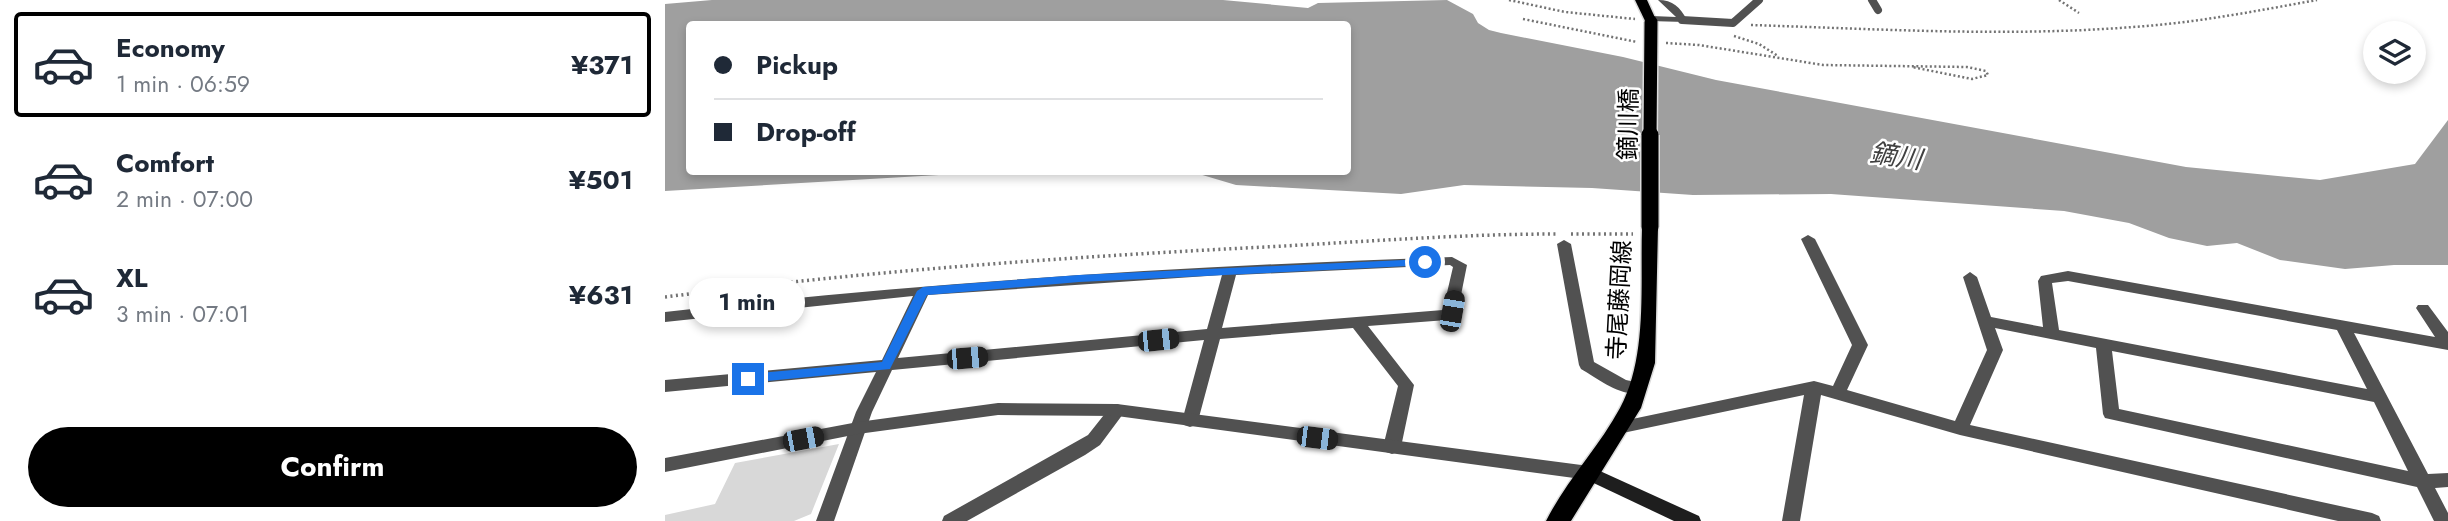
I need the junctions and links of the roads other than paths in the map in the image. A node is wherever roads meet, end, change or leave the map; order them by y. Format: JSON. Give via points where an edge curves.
{"nodes":[{"id":1,"x":1641,"y":0,"type":"edge"},
{"id":2,"x":1663,"y":0,"type":"edge"},
{"id":3,"x":1759,"y":0,"type":"edge"},
{"id":4,"x":1872,"y":0,"type":"edge"},
{"id":5,"x":1878,"y":10,"type":"dead end"},
{"id":6,"x":1652,"y":20,"type":"junction"},
{"id":7,"x":1682,"y":20,"type":"junction"},
{"id":8,"x":1649,"y":231,"type":"joint"},
{"id":9,"x":1808,"y":239,"type":"dead end"},
{"id":10,"x":1564,"y":244,"type":"dead end"},
{"id":11,"x":1230,"y":271,"type":"junction"},
{"id":12,"x":1970,"y":277,"type":"dead end"},
{"id":13,"x":923,"y":291,"type":"junction"},
{"id":14,"x":2423,"y":308,"type":"dead end"},
{"id":15,"x":665,"y":317,"type":"edge"},
{"id":16,"x":1986,"y":321,"type":"junction"},
{"id":17,"x":1357,"y":323,"type":"junction"},
{"id":18,"x":2344,"y":328,"type":"junction"},
{"id":19,"x":1212,"y":334,"type":"junction"},
{"id":20,"x":2052,"y":334,"type":"junction"},
{"id":21,"x":2103,"y":344,"type":"junction"},
{"id":22,"x":2448,"y":344,"type":"edge"},
{"id":23,"x":886,"y":366,"type":"junction"},
{"id":24,"x":665,"y":386,"type":"edge"},
{"id":25,"x":1814,"y":387,"type":"junction"},
{"id":26,"x":1638,"y":388,"type":"junction"},
{"id":27,"x":1838,"y":392,"type":"junction"},
{"id":28,"x":2379,"y":397,"type":"junction"},
{"id":29,"x":1117,"y":410,"type":"junction"},
{"id":30,"x":1190,"y":421,"type":"junction"},
{"id":31,"x":857,"y":428,"type":"junction"},
{"id":32,"x":1618,"y":428,"type":"junction"},
{"id":33,"x":1959,"y":429,"type":"junction"},
{"id":34,"x":1392,"y":447,"type":"junction"},
{"id":35,"x":665,"y":465,"type":"edge"},
{"id":36,"x":1589,"y":473,"type":"junction"},
{"id":37,"x":2448,"y":480,"type":"edge"},
{"id":38,"x":2422,"y":481,"type":"junction"},
{"id":39,"x":825,"y":521,"type":"edge"},
{"id":40,"x":951,"y":521,"type":"edge"},
{"id":41,"x":1558,"y":521,"type":"edge"},
{"id":42,"x":1692,"y":521,"type":"edge"},
{"id":43,"x":1791,"y":521,"type":"edge"},
{"id":44,"x":2372,"y":521,"type":"edge"},
{"id":45,"x":2443,"y":521,"type":"edge"}],
"edges":[{"from":1,"to":6,"type":"main road"},
{"from":2,"to":7,"type":"street"},
{"from":3,"to":7,"type":"lane","via":[[1733,23]]},
{"from":4,"to":5,"type":"lane"},
{"from":6,"to":7,"type":"street"},
{"from":6,"to":8,"type":"main road","name":"鏑川橋","bridge":true},
{"from":8,"to":26,"type":"main road","name":"寺尾藤岡線","via":[[1648,338]]},
{"from":9,"to":27,"type":"street","via":[[1860,345]]},
{"from":10,"to":26,"type":"street","via":[[1587,365],[1622,385]]},
{"from":11,"to":13,"type":"street"},
{"from":11,"to":17,"type":"street","via":[[1452,261],[1460,265],[1452,311],[1447,315]]},
{"from":11,"to":19,"type":"street"},
{"from":12,"to":16,"type":"street"},
{"from":13,"to":15,"type":"street","via":[[818,298]]},
{"from":13,"to":23,"type":"street"},
{"from":14,"to":22,"type":"street"},
{"from":16,"to":20,"type":"street"},
{"from":16,"to":33,"type":"street","via":[[1995,351]]},
{"from":17,"to":19,"type":"street"},
{"from":17,"to":34,"type":"street","via":[[1406,385]]},
{"from":18,"to":20,"type":"street","via":[[2068,276],[2045,281]]},
{"from":18,"to":22,"type":"street"},
{"from":18,"to":28,"type":"street"},
{"from":19,"to":23,"type":"street"},
{"from":19,"to":30,"type":"street"},
{"from":20,"to":21,"type":"street"},
{"from":21,"to":28,"type":"street"},
{"from":21,"to":38,"type":"street","via":[[2111,414]]},
{"from":23,"to":24,"type":"street"},
{"from":23,"to":31,"type":"street"},
{"from":25,"to":27,"type":"street"},
{"from":25,"to":32,"type":"street"},
{"from":25,"to":43,"type":"street"},
{"from":26,"to":32,"type":"main road","name":"寺尾藤岡線"},
{"from":27,"to":33,"type":"street"},
{"from":28,"to":38,"type":"street"},
{"from":29,"to":30,"type":"street"},
{"from":29,"to":31,"type":"street","via":[[998,409]]},
{"from":29,"to":40,"type":"street","via":[[1094,440]]},
{"from":30,"to":34,"type":"street"},
{"from":31,"to":35,"type":"street"},
{"from":31,"to":39,"type":"street"},
{"from":32,"to":36,"type":"main road","name":"寺尾藤岡線"},
{"from":33,"to":44,"type":"street"},
{"from":34,"to":36,"type":"street"},
{"from":36,"to":41,"type":"main road","name":"寺尾藤岡線"},
{"from":36,"to":42,"type":"main road"},
{"from":37,"to":38,"type":"street"},
{"from":38,"to":45,"type":"street"}]}
